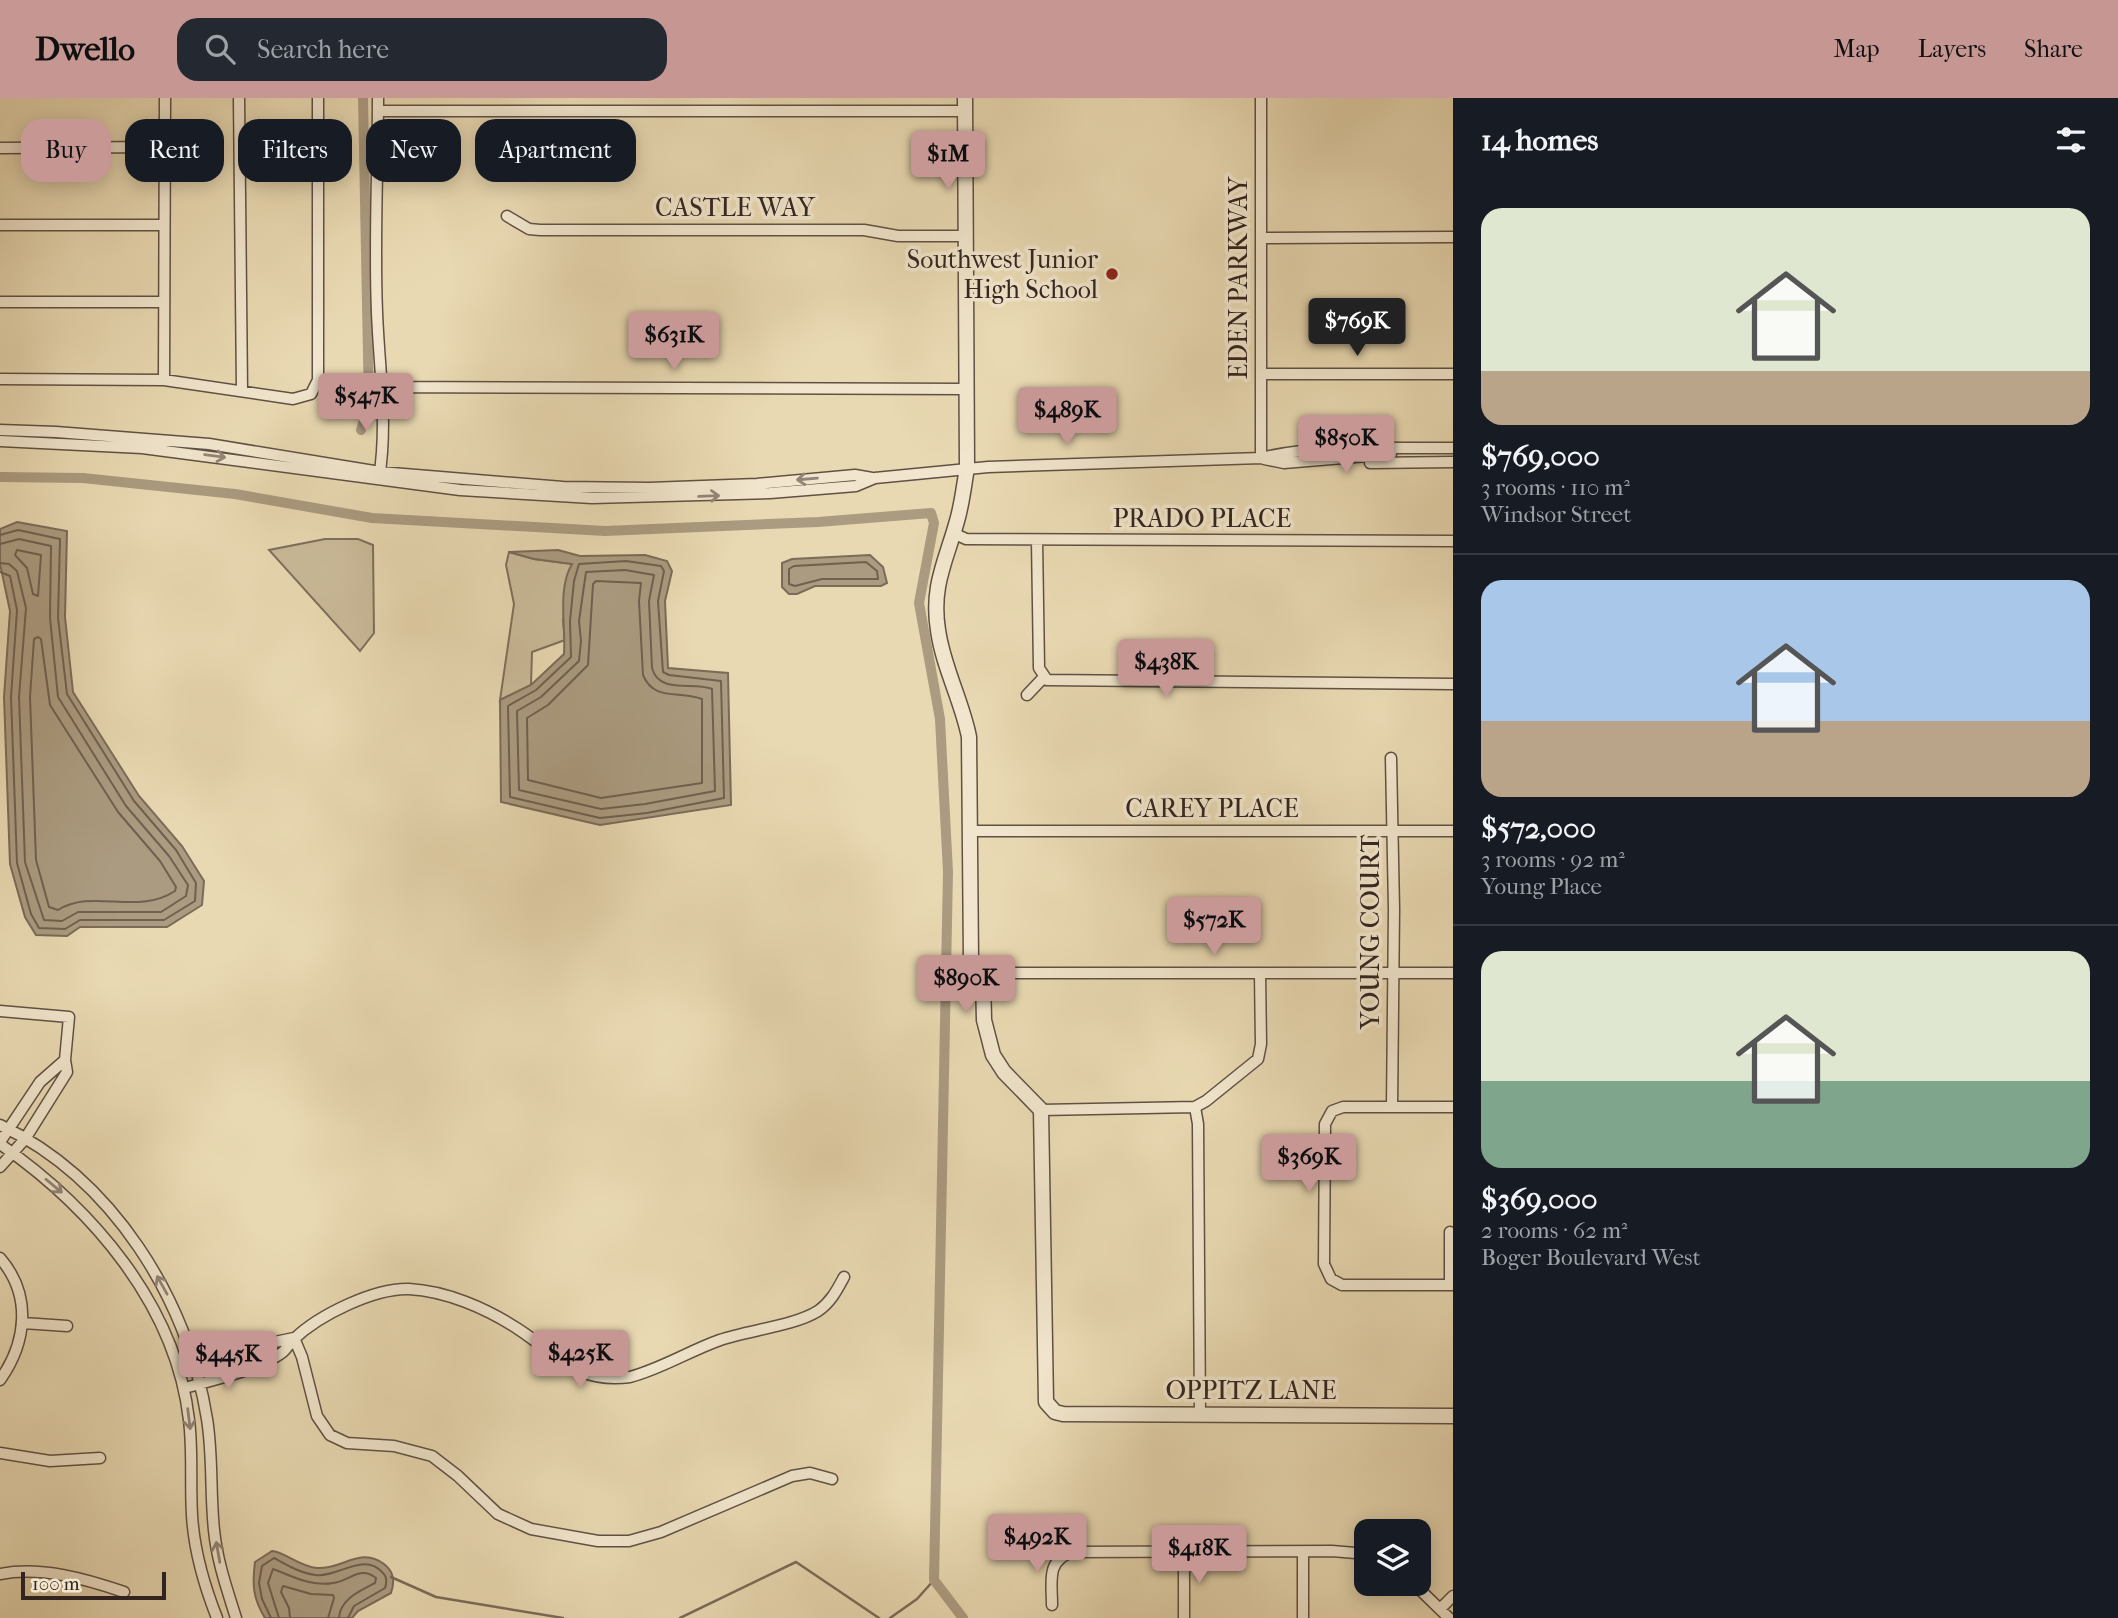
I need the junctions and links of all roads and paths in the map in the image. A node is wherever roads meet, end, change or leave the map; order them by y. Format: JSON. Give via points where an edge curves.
{"nodes":[{"id":1,"x":165,"y":98,"type":"edge"},
{"id":2,"x":239,"y":98,"type":"edge"},
{"id":3,"x":318,"y":98,"type":"edge"},
{"id":4,"x":378,"y":98,"type":"edge"},
{"id":5,"x":1261,"y":98,"type":"edge"},
{"id":6,"x":965,"y":104,"type":"edge"},
{"id":7,"x":378,"y":111,"type":"junction"},
{"id":8,"x":165,"y":119,"type":"edge"},
{"id":9,"x":125,"y":147,"type":"edge"},
{"id":10,"x":0,"y":148,"type":"edge"},
{"id":11,"x":164,"y":182,"type":"edge"},
{"id":12,"x":507,"y":216,"type":"dead end"},
{"id":13,"x":0,"y":225,"type":"edge"},
{"id":14,"x":164,"y":225,"type":"junction"},
{"id":15,"x":966,"y":236,"type":"junction"},
{"id":16,"x":1453,"y":237,"type":"edge"},
{"id":17,"x":1261,"y":238,"type":"junction"},
{"id":18,"x":0,"y":302,"type":"edge"},
{"id":19,"x":164,"y":302,"type":"junction"},
{"id":20,"x":1261,"y":374,"type":"junction"},
{"id":21,"x":1453,"y":374,"type":"edge"},
{"id":22,"x":0,"y":379,"type":"edge"},
{"id":23,"x":164,"y":380,"type":"junction"},
{"id":24,"x":382,"y":387,"type":"junction"},
{"id":25,"x":966,"y":389,"type":"junction"},
{"id":26,"x":242,"y":391,"type":"junction"},
{"id":27,"x":0,"y":430,"type":"edge"},
{"id":28,"x":0,"y":440,"type":"edge"},
{"id":29,"x":1431,"y":448,"type":"junction"},
{"id":30,"x":1453,"y":448,"type":"edge"},
{"id":31,"x":1261,"y":458,"type":"junction"},
{"id":32,"x":1322,"y":461,"type":"junction"},
{"id":33,"x":1453,"y":462,"type":"edge"},
{"id":34,"x":967,"y":468,"type":"junction"},
{"id":35,"x":379,"y":476,"type":"junction"},
{"id":36,"x":953,"y":533,"type":"junction"},
{"id":37,"x":1037,"y":540,"type":"junction"},
{"id":38,"x":1453,"y":541,"type":"edge"},
{"id":39,"x":1044,"y":677,"type":"junction"},
{"id":40,"x":1453,"y":684,"type":"edge"},
{"id":41,"x":1027,"y":695,"type":"dead end"},
{"id":42,"x":1391,"y":758,"type":"dead end"},
{"id":43,"x":970,"y":831,"type":"junction"},
{"id":44,"x":1394,"y":831,"type":"junction"},
{"id":45,"x":1453,"y":831,"type":"edge"},
{"id":46,"x":1260,"y":973,"type":"junction"},
{"id":47,"x":1393,"y":973,"type":"junction"},
{"id":48,"x":1453,"y":973,"type":"edge"},
{"id":49,"x":983,"y":977,"type":"junction"},
{"id":50,"x":0,"y":1011,"type":"edge"},
{"id":51,"x":65,"y":1060,"type":"junction"},
{"id":52,"x":32,"y":1095,"type":"junction"},
{"id":53,"x":47,"y":1105,"type":"junction"},
{"id":54,"x":1195,"y":1107,"type":"junction"},
{"id":55,"x":1392,"y":1107,"type":"junction"},
{"id":56,"x":1453,"y":1107,"type":"edge"},
{"id":57,"x":1041,"y":1110,"type":"junction"},
{"id":58,"x":5,"y":1127,"type":"edge"},
{"id":59,"x":25,"y":1139,"type":"junction"},
{"id":60,"x":0,"y":1143,"type":"edge"},
{"id":61,"x":12,"y":1152,"type":"junction"},
{"id":62,"x":0,"y":1167,"type":"edge"},
{"id":63,"x":1450,"y":1232,"type":"dead end"},
{"id":64,"x":0,"y":1258,"type":"edge"},
{"id":65,"x":844,"y":1277,"type":"dead end"},
{"id":66,"x":1452,"y":1285,"type":"edge"},
{"id":67,"x":23,"y":1323,"type":"junction"},
{"id":68,"x":67,"y":1326,"type":"dead end"},
{"id":69,"x":294,"y":1338,"type":"junction"},
{"id":70,"x":246,"y":1351,"type":"junction"},
{"id":71,"x":254,"y":1366,"type":"junction"},
{"id":72,"x":196,"y":1367,"type":"junction"},
{"id":73,"x":180,"y":1371,"type":"junction"},
{"id":74,"x":0,"y":1380,"type":"edge"},
{"id":75,"x":200,"y":1383,"type":"junction"},
{"id":76,"x":185,"y":1388,"type":"junction"},
{"id":77,"x":1200,"y":1415,"type":"junction"},
{"id":78,"x":1453,"y":1416,"type":"edge"},
{"id":79,"x":0,"y":1453,"type":"edge"},
{"id":80,"x":100,"y":1458,"type":"dead end"},
{"id":81,"x":832,"y":1479,"type":"dead end"},
{"id":82,"x":1184,"y":1552,"type":"junction"},
{"id":83,"x":1303,"y":1552,"type":"junction"},
{"id":84,"x":1354,"y":1552,"type":"edge"},
{"id":85,"x":0,"y":1574,"type":"edge"},
{"id":86,"x":124,"y":1592,"type":"dead end"},
{"id":87,"x":1426,"y":1596,"type":"edge"},
{"id":88,"x":1453,"y":1596,"type":"edge"},
{"id":89,"x":1052,"y":1605,"type":"dead end"},
{"id":90,"x":1440,"y":1609,"type":"junction"},
{"id":91,"x":217,"y":1618,"type":"edge"},
{"id":92,"x":236,"y":1618,"type":"edge"},
{"id":93,"x":1184,"y":1618,"type":"edge"},
{"id":94,"x":1303,"y":1618,"type":"edge"},
{"id":95,"x":1450,"y":1618,"type":"edge"}],
"edges":[{"from":1,"to":8,"type":"street"},
{"from":2,"to":26,"type":"street"},
{"from":3,"to":26,"type":"street","via":[[318,380],[311,394],[301,398]]},
{"from":4,"to":7,"type":"street"},
{"from":5,"to":17,"type":"street","name":"EDEN PARKWAY"},
{"from":6,"to":7,"type":"street"},
{"from":6,"to":15,"type":"street"},
{"from":7,"to":24,"type":"street","via":[[376,309]]},
{"from":9,"to":10,"type":"street"},
{"from":11,"to":14,"type":"street"},
{"from":12,"to":15,"type":"street","name":"CASTLE WAY","via":[[540,230],[864,230],[898,236]]},
{"from":13,"to":14,"type":"street"},
{"from":14,"to":19,"type":"street"},
{"from":15,"to":25,"type":"street"},
{"from":16,"to":17,"type":"street"},
{"from":17,"to":20,"type":"street","name":"EDEN PARKWAY"},
{"from":18,"to":19,"type":"street"},
{"from":19,"to":23,"type":"street"},
{"from":20,"to":21,"type":"street"},
{"from":20,"to":31,"type":"street","name":"EDEN PARKWAY"},
{"from":22,"to":23,"type":"street"},
{"from":23,"to":26,"type":"street"},
{"from":24,"to":25,"type":"street"},
{"from":24,"to":35,"type":"street","via":[[383,462]]},
{"from":25,"to":34,"type":"street"},
{"from":27,"to":35,"type":"street","via":[[209,444]]},
{"from":28,"to":35,"type":"street","one_way":true,"via":[[142,448]]},
{"from":29,"to":30,"type":"street"},
{"from":29,"to":31,"type":"street","via":[[1285,452]]},
{"from":29,"to":32,"type":"street"},
{"from":31,"to":32,"type":"street","via":[[1284,463]]},
{"from":31,"to":34,"type":"street"},
{"from":32,"to":33,"type":"street"},
{"from":34,"to":35,"type":"street","via":[[875,478],[855,475],[649,488]]},
{"from":34,"to":36,"type":"street"},
{"from":36,"to":37,"type":"street","name":"PRADO PLACE","via":[[965,539]]},
{"from":36,"to":43,"type":"street","via":[[939,572],[936,616],[941,648],[969,737]]},
{"from":37,"to":38,"type":"street","name":"PRADO PLACE"},
{"from":37,"to":39,"type":"street","via":[[1038,657]]},
{"from":39,"to":40,"type":"street","via":[[1053,682]]},
{"from":39,"to":41,"type":"street"},
{"from":42,"to":44,"type":"street","name":"YOUNG COURT"},
{"from":43,"to":44,"type":"street","name":"CAREY PLACE"},
{"from":43,"to":49,"type":"street","via":[[971,960]]},
{"from":44,"to":45,"type":"street","name":"CAREY PLACE"},
{"from":44,"to":47,"type":"street","name":"YOUNG COURT"},
{"from":46,"to":47,"type":"street"},
{"from":46,"to":49,"type":"street","via":[[1006,973]]},
{"from":46,"to":54,"type":"street","via":[[1258,1059]]},
{"from":47,"to":48,"type":"street"},
{"from":47,"to":55,"type":"street","name":"YOUNG COURT"},
{"from":49,"to":57,"type":"street","via":[[988,1043],[997,1063]]},
{"from":50,"to":51,"type":"street","via":[[69,1017]]},
{"from":51,"to":52,"type":"street"},
{"from":51,"to":53,"type":"street","via":[[68,1072]]},
{"from":52,"to":53,"type":"street"},
{"from":52,"to":58,"type":"street"},
{"from":53,"to":59,"type":"street"},
{"from":54,"to":57,"type":"street"},
{"from":54,"to":77,"type":"street"},
{"from":55,"to":56,"type":"street"},
{"from":55,"to":66,"type":"street","via":[[1343,1107],[1326,1119],[1324,1264],[1331,1279],[1342,1285]]},
{"from":57,"to":77,"type":"street","name":"OPPITZ LANE","via":[[1045,1396],[1051,1409],[1063,1415]]},
{"from":58,"to":59,"type":"street"},
{"from":58,"to":60,"type":"street"},
{"from":59,"to":61,"type":"street"},
{"from":72,"to":59,"type":"street","one_way":true,"via":[[172,1304],[122,1225],[81,1181]]},
{"from":60,"to":61,"type":"street"},
{"from":61,"to":62,"type":"street"},
{"from":61,"to":73,"type":"street","one_way":true,"via":[[100,1231],[153,1308]]},
{"from":63,"to":66,"type":"street"},
{"from":64,"to":67,"type":"street","via":[[18,1290]]},
{"from":65,"to":69,"type":"street","via":[[836,1294],[815,1312],[717,1341],[641,1374],[615,1379],[573,1369],[518,1329],[474,1306],[416,1290],[362,1297]]},
{"from":67,"to":68,"type":"street"},
{"from":67,"to":74,"type":"street","via":[[18,1349]]},
{"from":69,"to":70,"type":"street"},
{"from":69,"to":71,"type":"street","via":[[282,1354]]},
{"from":69,"to":81,"type":"street","via":[[317,1416],[330,1435],[347,1443],[401,1447],[432,1456],[498,1514],[531,1530],[629,1541],[792,1476],[810,1473]]},
{"from":70,"to":71,"type":"street"},
{"from":70,"to":72,"type":"street"},
{"from":71,"to":75,"type":"street"},
{"from":72,"to":73,"type":"street"},
{"from":72,"to":75,"type":"street"},
{"from":73,"to":76,"type":"street"},
{"from":75,"to":76,"type":"street"},
{"from":92,"to":75,"type":"street","one_way":true,"via":[[214,1530],[212,1464]]},
{"from":76,"to":91,"type":"street","one_way":true,"via":[[195,1546]]},
{"from":77,"to":78,"type":"street","name":"OPPITZ LANE"},
{"from":79,"to":80,"type":"street","via":[[50,1461]]},
{"from":82,"to":83,"type":"street"},
{"from":82,"to":89,"type":"street","via":[[1081,1552],[1060,1557],[1054,1564]]},
{"from":82,"to":93,"type":"street"},
{"from":83,"to":84,"type":"street"},
{"from":83,"to":94,"type":"street"},
{"from":85,"to":86,"type":"street","via":[[63,1575]]},
{"from":87,"to":90,"type":"street"},
{"from":88,"to":90,"type":"street"},
{"from":90,"to":95,"type":"street"}]}
